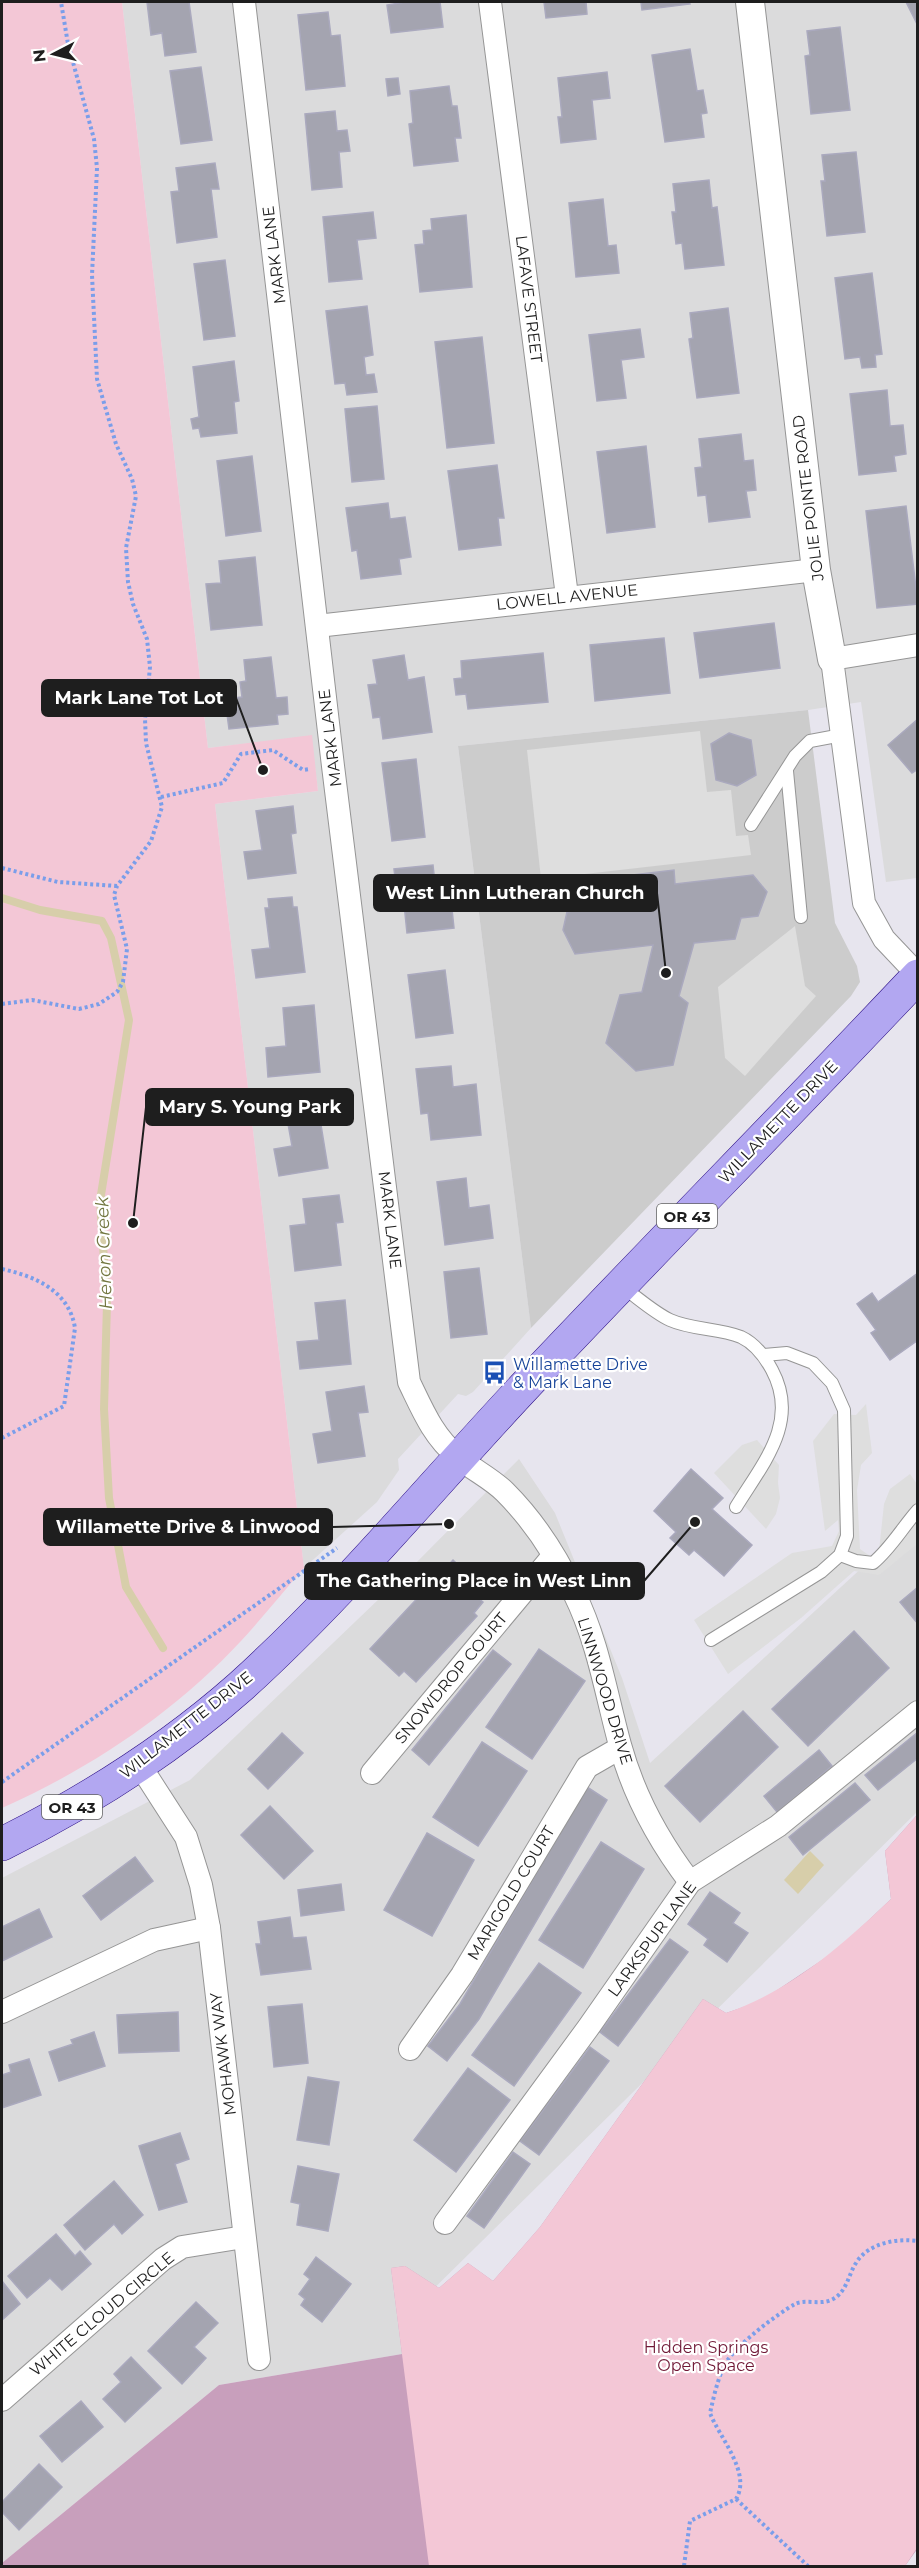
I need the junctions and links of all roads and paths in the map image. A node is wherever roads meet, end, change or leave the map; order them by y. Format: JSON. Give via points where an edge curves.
{"nodes":[{"id":1,"x":61,"y":2,"type":"edge"},
{"id":2,"x":244,"y":2,"type":"edge"},
{"id":3,"x":490,"y":2,"type":"edge"},
{"id":4,"x":750,"y":2,"type":"edge"},
{"id":5,"x":816,"y":570,"type":"junction"},
{"id":6,"x":567,"y":596,"type":"junction"},
{"id":7,"x":317,"y":626,"type":"junction"},
{"id":8,"x":918,"y":645,"type":"edge"},
{"id":9,"x":832,"y":659,"type":"junction"},
{"id":10,"x":842,"y":735,"type":"junction"},
{"id":11,"x":303,"y":770,"type":"dead end"},
{"id":12,"x":787,"y":771,"type":"junction"},
{"id":13,"x":160,"y":797,"type":"junction"},
{"id":14,"x":751,"y":825,"type":"dead end"},
{"id":15,"x":2,"y":868,"type":"edge"},
{"id":16,"x":117,"y":886,"type":"junction"},
{"id":17,"x":801,"y":917,"type":"dead end"},
{"id":18,"x":918,"y":976,"type":"edge"},
{"id":19,"x":2,"y":1004,"type":"edge"},
{"id":20,"x":2,"y":1269,"type":"edge"},
{"id":21,"x":620,"y":1285,"type":"junction"},
{"id":22,"x":764,"y":1355,"type":"junction"},
{"id":23,"x":2,"y":1438,"type":"edge"},
{"id":24,"x":459,"y":1458,"type":"junction"},
{"id":25,"x":736,"y":1507,"type":"dead end"},
{"id":26,"x":918,"y":1510,"type":"edge"},
{"id":27,"x":339,"y":1546,"type":"dead end"},
{"id":28,"x":840,"y":1555,"type":"junction"},
{"id":29,"x":553,"y":1556,"type":"junction"},
{"id":30,"x":711,"y":1640,"type":"dead end"},
{"id":31,"x":918,"y":1712,"type":"edge"},
{"id":32,"x":620,"y":1748,"type":"junction"},
{"id":33,"x":139,"y":1764,"type":"junction"},
{"id":34,"x":372,"y":1773,"type":"dead end"},
{"id":35,"x":2,"y":1782,"type":"edge"},
{"id":36,"x":2,"y":1844,"type":"edge"},
{"id":37,"x":690,"y":1882,"type":"junction"},
{"id":38,"x":209,"y":1928,"type":"junction"},
{"id":39,"x":2,"y":2012,"type":"edge"},
{"id":40,"x":411,"y":2049,"type":"dead end"},
{"id":41,"x":445,"y":2223,"type":"dead end"},
{"id":42,"x":244,"y":2236,"type":"junction"},
{"id":43,"x":918,"y":2241,"type":"edge"},
{"id":44,"x":259,"y":2359,"type":"dead end"},
{"id":45,"x":2,"y":2400,"type":"edge"},
{"id":46,"x":736,"y":2499,"type":"junction"},
{"id":47,"x":684,"y":2566,"type":"edge"},
{"id":48,"x":808,"y":2566,"type":"edge"}],
"edges":[{"from":1,"to":13,"type":"path","via":[[68,44],[94,139],[97,168],[92,275],[97,379],[136,496],[126,548],[128,582],[147,639],[150,667],[146,742]]},
{"from":2,"to":7,"type":"street","name":"MARK LANE"},
{"from":3,"to":6,"type":"street","name":"LAFAVE STREET"},
{"from":4,"to":5,"type":"street","name":"JOLIE POINTE ROAD"},
{"from":5,"to":6,"type":"street","name":"LOWELL AVENUE"},
{"from":5,"to":9,"type":"street","name":"JOLIE POINTE ROAD"},
{"from":6,"to":7,"type":"street","name":"LOWELL AVENUE"},
{"from":7,"to":24,"type":"street","name":"MARK LANE","via":[[409,1382],[437,1437]]},
{"from":8,"to":9,"type":"street"},
{"from":9,"to":10,"type":"street","name":"JOLIE POINTE ROAD"},
{"from":10,"to":12,"type":"lane","via":[[810,741]]},
{"from":10,"to":18,"type":"street","name":"JOLIE POINTE ROAD","via":[[864,903],[884,939]]},
{"from":11,"to":13,"type":"path","via":[[273,750],[241,754],[223,783]]},
{"from":12,"to":14,"type":"lane"},
{"from":12,"to":17,"type":"lane"},
{"from":13,"to":16,"type":"path","via":[[162,807],[151,841]]},
{"from":15,"to":16,"type":"path","via":[[58,882]]},
{"from":16,"to":19,"type":"path","via":[[114,896],[128,949],[123,982],[117,992],[99,1004],[80,1009],[32,1000]]},
{"from":18,"to":21,"type":"main road","name":"WILLAMETTE DRIVE","number":"OR 43"},
{"from":20,"to":23,"type":"path","via":[[33,1276],[54,1291],[73,1317],[75,1328],[64,1406]]},
{"from":21,"to":22,"type":"lane","via":[[670,1320],[723,1330],[745,1339]]},
{"from":21,"to":24,"type":"main road","name":"WILLAMETTE DRIVE","number":"OR 43"},
{"from":22,"to":25,"type":"lane","via":[[781,1387],[784,1416],[771,1451]]},
{"from":22,"to":28,"type":"lane","via":[[787,1353],[813,1363],[832,1383],[844,1410],[847,1536]]},
{"from":24,"to":29,"type":"street","name":"LINNWOOD DRIVE","via":[[504,1491]]},
{"from":24,"to":33,"type":"main road","name":"WILLAMETTE DRIVE","number":"OR 43","via":[[352,1575],[239,1688]]},
{"from":26,"to":28,"type":"lane","via":[[901,1528],[889,1550],[873,1563]]},
{"from":27,"to":35,"type":"path"},
{"from":28,"to":30,"type":"lane","via":[[821,1572]]},
{"from":29,"to":32,"type":"street","name":"LINNWOOD DRIVE","via":[[575,1594],[598,1654]]},
{"from":29,"to":34,"type":"street","name":"SNOWDROP COURT"},
{"from":31,"to":37,"type":"street","name":"LARKSPUR LANE","via":[[778,1826]]},
{"from":32,"to":37,"type":"street","name":"LINNWOOD DRIVE","via":[[648,1821]]},
{"from":32,"to":40,"type":"street","name":"MARIGOLD COURT","via":[[586,1767],[462,1975]]},
{"from":33,"to":36,"type":"main road","name":"WILLAMETTE DRIVE","number":"OR 43","via":[[87,1799]]},
{"from":33,"to":38,"type":"street","name":"MOHAWK WAY","via":[[186,1837]]},
{"from":37,"to":41,"type":"street","name":"LARKSPUR LANE"},
{"from":38,"to":39,"type":"street","via":[[154,1940]]},
{"from":38,"to":42,"type":"street","name":"MOHAWK WAY"},
{"from":42,"to":44,"type":"street","name":"MOHAWK WAY"},
{"from":42,"to":45,"type":"street","name":"WHITE CLOUD CIRCLE","via":[[182,2247],[163,2259]]},
{"from":43,"to":46,"type":"path","via":[[901,2238],[879,2245],[856,2261],[848,2284],[831,2300],[796,2303],[728,2360],[710,2413],[739,2470]]},
{"from":46,"to":47,"type":"path","via":[[690,2521]]},
{"from":46,"to":48,"type":"path"}]}
